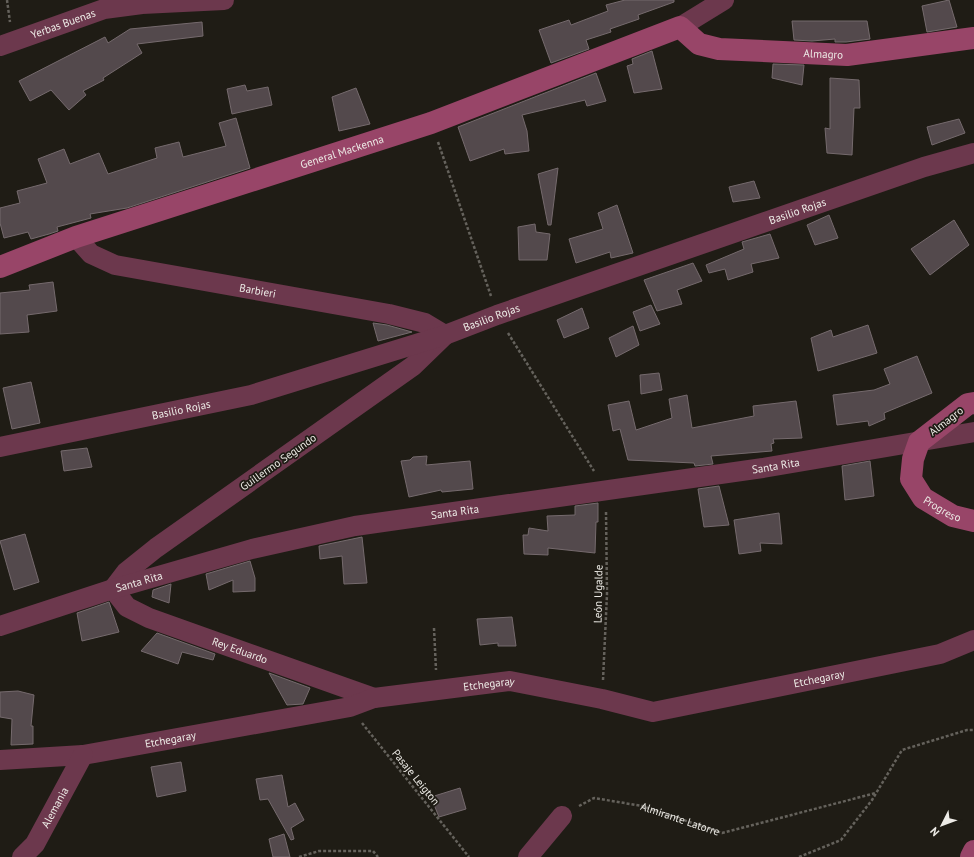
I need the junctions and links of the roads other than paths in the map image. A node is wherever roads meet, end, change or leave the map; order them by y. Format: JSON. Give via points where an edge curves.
{"nodes":[{"id":1,"x":224,"y":0,"type":"edge"},
{"id":2,"x":724,"y":0,"type":"edge"},
{"id":3,"x":680,"y":27,"type":"junction"},
{"id":4,"x":974,"y":38,"type":"edge"},
{"id":5,"x":0,"y":46,"type":"edge"},
{"id":6,"x":974,"y":153,"type":"edge"},
{"id":7,"x":76,"y":237,"type":"junction"},
{"id":8,"x":0,"y":267,"type":"edge"},
{"id":9,"x":445,"y":335,"type":"junction"},
{"id":10,"x":974,"y":402,"type":"edge"},
{"id":11,"x":974,"y":432,"type":"edge"},
{"id":12,"x":919,"y":442,"type":"junction"},
{"id":13,"x":0,"y":447,"type":"edge"},
{"id":14,"x":974,"y":521,"type":"edge"},
{"id":15,"x":113,"y":589,"type":"junction"},
{"id":16,"x":0,"y":626,"type":"edge"},
{"id":17,"x":974,"y":640,"type":"edge"},
{"id":18,"x":374,"y":698,"type":"junction"},
{"id":19,"x":83,"y":755,"type":"junction"},
{"id":20,"x":0,"y":760,"type":"edge"},
{"id":21,"x":562,"y":816,"type":"road end"},
{"id":22,"x":974,"y":851,"type":"edge"},
{"id":23,"x":22,"y":857,"type":"edge"},
{"id":24,"x":528,"y":857,"type":"edge"},
{"id":25,"x":972,"y":857,"type":"edge"}],
"edges":[{"from":1,"to":5,"type":"street","name":"Yerbas Buenas","via":[[142,4],[104,9]]},
{"from":2,"to":3,"type":"street"},
{"from":3,"to":4,"type":"street","name":"Almagro","via":[[699,44],[719,49],[848,55]]},
{"from":3,"to":7,"type":"street","name":"General Mackenna","via":[[431,123]]},
{"from":6,"to":9,"type":"street","name":"Basilio Rojas","via":[[924,167]]},
{"from":7,"to":8,"type":"street","name":"General Mackenna"},
{"from":7,"to":9,"type":"street","name":"Barbieri","via":[[91,254],[115,265],[389,314],[425,323]]},
{"from":9,"to":13,"type":"street","name":"Basilio Rojas","via":[[251,395]]},
{"from":9,"to":15,"type":"street","name":"Guillermo Segundo","via":[[413,366],[156,548],[126,572]]},
{"from":10,"to":12,"type":"street","name":"Almagro"},
{"from":11,"to":12,"type":"street","name":"Santa Rita"},
{"from":12,"to":14,"type":"street","name":"Progreso","via":[[913,459],[911,479],[923,498],[952,516]]},
{"from":12,"to":15,"type":"street","name":"Santa Rita","via":[[763,468],[355,526],[252,550]]},
{"from":15,"to":16,"type":"street","name":"Santa Rita"},
{"from":15,"to":18,"type":"street","name":"Rey Eduardo","via":[[127,607],[149,618]]},
{"from":17,"to":18,"type":"street","name":"Etchegaray","via":[[940,654],[653,712],[510,681]]},
{"from":18,"to":19,"type":"street","name":"Etchegaray","via":[[350,707]]},
{"from":19,"to":20,"type":"street","name":"Etchegaray"},
{"from":19,"to":23,"type":"street","name":"Alemania","via":[[34,844]]},
{"from":21,"to":24,"type":"street"},
{"from":22,"to":25,"type":"street"}]}
